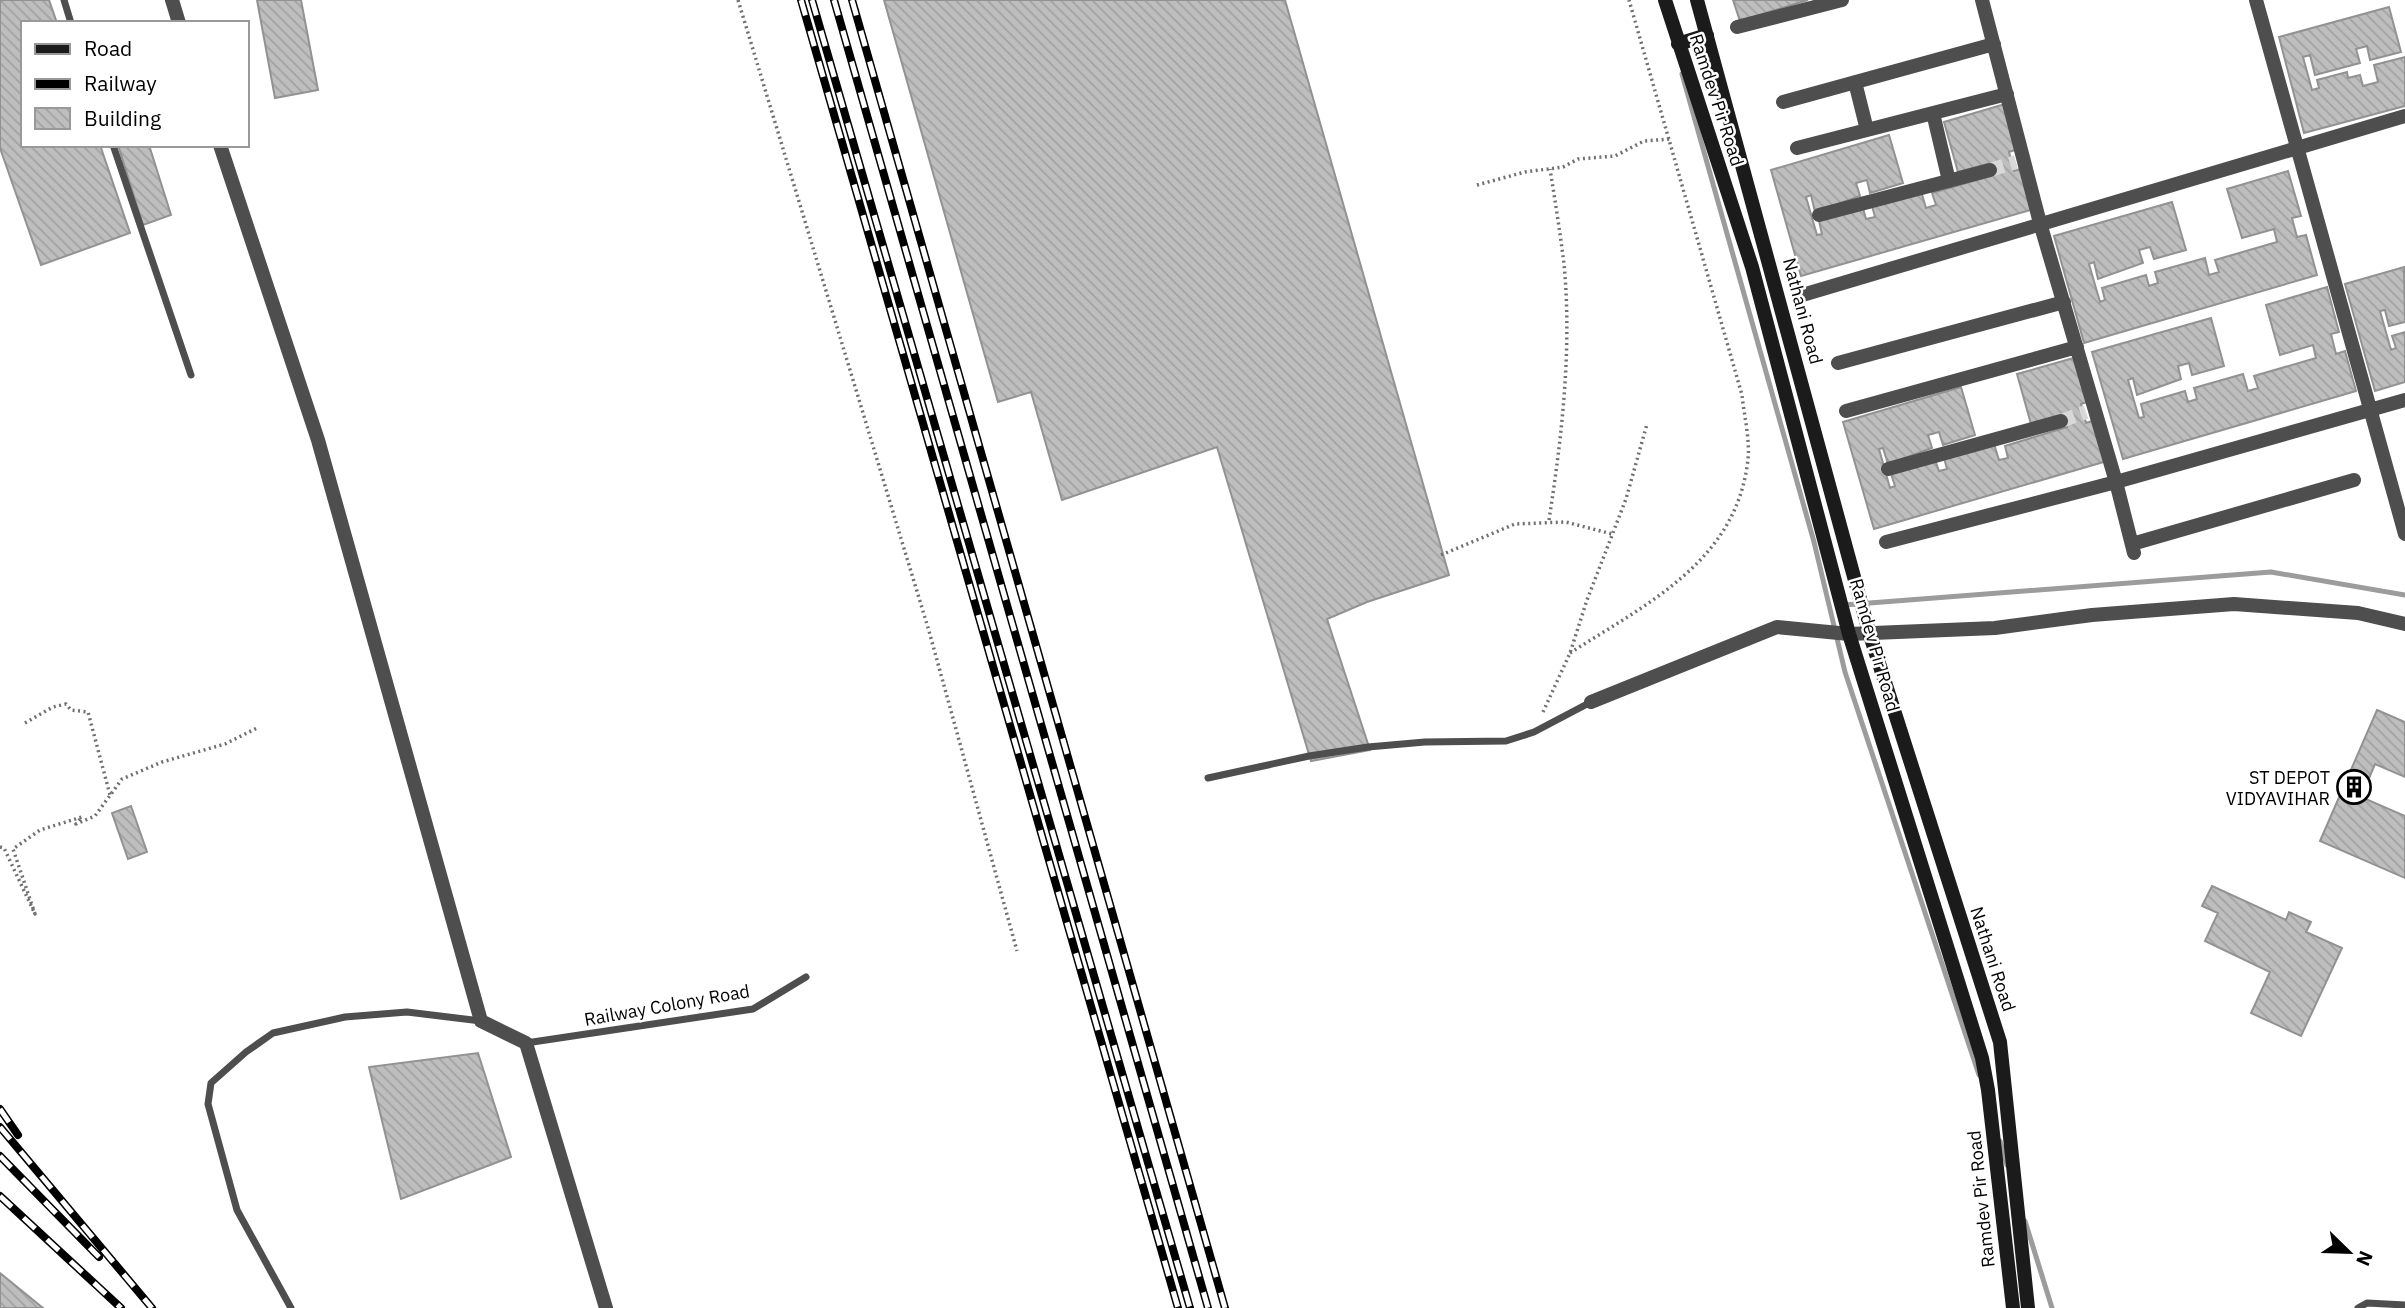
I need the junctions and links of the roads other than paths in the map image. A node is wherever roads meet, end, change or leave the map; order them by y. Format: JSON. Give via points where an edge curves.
{"nodes":[{"id":1,"x":64,"y":0,"type":"edge"},
{"id":2,"x":172,"y":0,"type":"edge"},
{"id":3,"x":1665,"y":0,"type":"edge"},
{"id":4,"x":1698,"y":0,"type":"edge"},
{"id":5,"x":1842,"y":0,"type":"edge"},
{"id":6,"x":1982,"y":0,"type":"edge"},
{"id":7,"x":2256,"y":0,"type":"edge"},
{"id":8,"x":70,"y":21,"type":"edge"},
{"id":9,"x":178,"y":21,"type":"edge"},
{"id":10,"x":1737,"y":27,"type":"dead end"},
{"id":11,"x":1707,"y":35,"type":"junction"},
{"id":12,"x":1678,"y":44,"type":"junction"},
{"id":13,"x":1994,"y":44,"type":"junction"},
{"id":14,"x":1855,"y":82,"type":"junction"},
{"id":15,"x":2007,"y":94,"type":"junction"},
{"id":16,"x":1783,"y":102,"type":"dead end"},
{"id":17,"x":1933,"y":113,"type":"junction"},
{"id":18,"x":2405,"y":116,"type":"edge"},
{"id":19,"x":1867,"y":130,"type":"junction"},
{"id":20,"x":114,"y":147,"type":"edge"},
{"id":21,"x":221,"y":147,"type":"edge"},
{"id":22,"x":1797,"y":148,"type":"dead end"},
{"id":23,"x":2297,"y":149,"type":"junction"},
{"id":24,"x":1990,"y":170,"type":"tunnel mouth"},
{"id":25,"x":1949,"y":181,"type":"junction"},
{"id":26,"x":1819,"y":215,"type":"dead end"},
{"id":27,"x":2040,"y":223,"type":"junction"},
{"id":28,"x":1799,"y":296,"type":"dead end"},
{"id":29,"x":1780,"y":302,"type":"junction"},
{"id":30,"x":2064,"y":302,"type":"junction"},
{"id":31,"x":1763,"y":307,"type":"junction"},
{"id":32,"x":2077,"y":347,"type":"junction"},
{"id":33,"x":1838,"y":363,"type":"dead end"},
{"id":34,"x":191,"y":375,"type":"dead end"},
{"id":35,"x":2405,"y":400,"type":"edge"},
{"id":36,"x":1846,"y":411,"type":"dead end"},
{"id":37,"x":2370,"y":411,"type":"junction"},
{"id":38,"x":2061,"y":421,"type":"tunnel mouth"},
{"id":39,"x":1888,"y":469,"type":"dead end"},
{"id":40,"x":2354,"y":480,"type":"dead end"},
{"id":41,"x":2116,"y":482,"type":"junction"},
{"id":42,"x":2405,"y":534,"type":"edge"},
{"id":43,"x":1885,"y":542,"type":"dead end"},
{"id":44,"x":2405,"y":624,"type":"edge"},
{"id":45,"x":1870,"y":632,"type":"junction"},
{"id":46,"x":1849,"y":634,"type":"junction"},
{"id":47,"x":1591,"y":702,"type":"joint"},
{"id":48,"x":1208,"y":778,"type":"dead end"},
{"id":49,"x":806,"y":977,"type":"dead end"},
{"id":50,"x":481,"y":1021,"type":"junction"},
{"id":51,"x":526,"y":1043,"type":"junction"},
{"id":52,"x":2405,"y":1305,"type":"edge"},
{"id":53,"x":291,"y":1308,"type":"edge"},
{"id":54,"x":606,"y":1308,"type":"edge"},
{"id":55,"x":2013,"y":1308,"type":"edge"},
{"id":56,"x":2028,"y":1308,"type":"edge"},
{"id":57,"x":2358,"y":1308,"type":"edge"}],
"edges":[{"from":1,"to":8,"type":"lane"},
{"from":2,"to":9,"type":"street"},
{"from":3,"to":12,"type":"street","name":"Ramdev Pir Road"},
{"from":4,"to":11,"type":"street","name":"Nathani Road"},
{"from":5,"to":10,"type":"street"},
{"from":6,"to":13,"type":"street"},
{"from":7,"to":23,"type":"street"},
{"from":11,"to":12,"type":"street"},
{"from":11,"to":29,"type":"street","name":"Nathani Road"},
{"from":12,"to":31,"type":"street","name":"Ramdev Pir Road"},
{"from":13,"to":14,"type":"street"},
{"from":13,"to":15,"type":"street"},
{"from":14,"to":16,"type":"street"},
{"from":14,"to":19,"type":"street"},
{"from":15,"to":17,"type":"street"},
{"from":15,"to":27,"type":"street","via":[[2020,161]]},
{"from":17,"to":19,"type":"street"},
{"from":17,"to":25,"type":"street"},
{"from":18,"to":23,"type":"street"},
{"from":19,"to":22,"type":"street"},
{"from":20,"to":34,"type":"lane"},
{"from":21,"to":50,"type":"street","via":[[318,440]]},
{"from":23,"to":27,"type":"street"},
{"from":23,"to":37,"type":"street"},
{"from":24,"to":25,"type":"street"},
{"from":25,"to":26,"type":"street"},
{"from":27,"to":28,"type":"street"},
{"from":27,"to":30,"type":"street"},
{"from":29,"to":31,"type":"street"},
{"from":29,"to":45,"type":"street","name":"Nathani Road"},
{"from":30,"to":32,"type":"street"},
{"from":30,"to":33,"type":"street"},
{"from":31,"to":46,"type":"street","name":"Ramdev Pir Road"},
{"from":32,"to":36,"type":"street"},
{"from":32,"to":41,"type":"street","via":[[2091,411]]},
{"from":35,"to":37,"type":"street"},
{"from":37,"to":41,"type":"street"},
{"from":37,"to":42,"type":"street"},
{"from":38,"to":39,"type":"street"},
{"from":40,"to":41,"type":"street","via":[[2133,548]]},
{"from":41,"to":43,"type":"street"},
{"from":44,"to":45,"type":"street","via":[[2358,613],[2234,604],[1996,628]]},
{"from":45,"to":46,"type":"street"},
{"from":45,"to":56,"type":"street","name":"Nathani Road","via":[[2000,1042]]},
{"from":46,"to":47,"type":"street","via":[[1777,627]]},
{"from":46,"to":55,"type":"street","name":"Ramdev Pir Road","via":[[1982,1058]]},
{"from":47,"to":48,"type":"lane","via":[[1506,741],[1368,747]]},
{"from":49,"to":51,"type":"lane","name":"Railway Colony Road","via":[[753,1009]]},
{"from":50,"to":51,"type":"street"},
{"from":50,"to":53,"type":"lane","via":[[407,1012],[307,1025],[273,1033],[211,1083],[208,1104],[237,1210]]},
{"from":51,"to":54,"type":"street"},
{"from":52,"to":57,"type":"lane","via":[[2367,1303]]}]}
